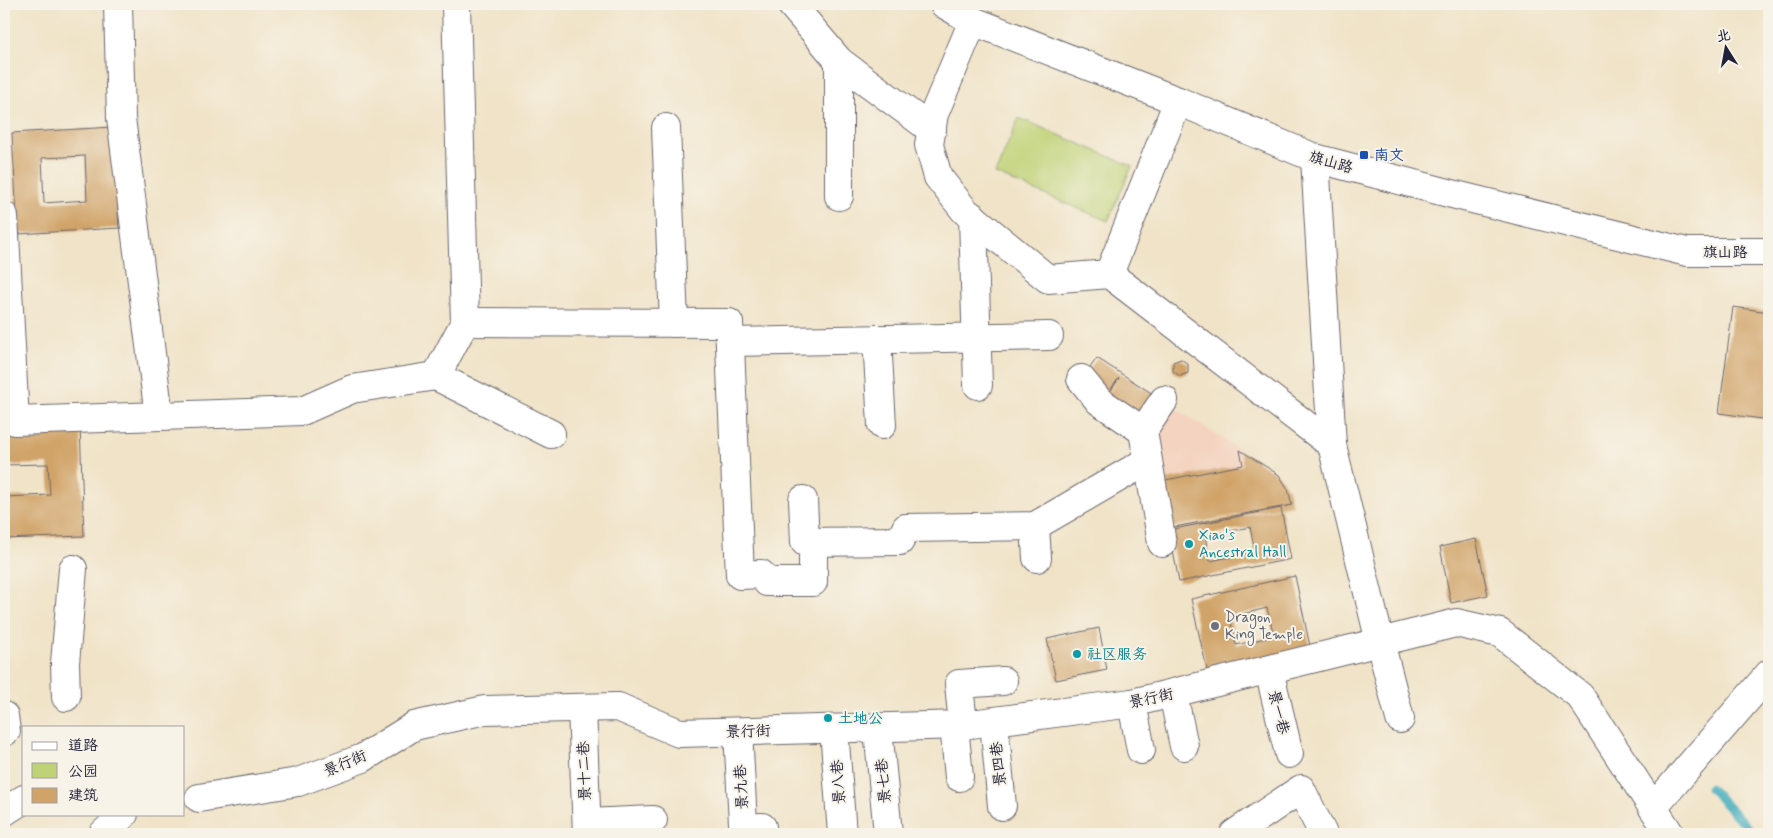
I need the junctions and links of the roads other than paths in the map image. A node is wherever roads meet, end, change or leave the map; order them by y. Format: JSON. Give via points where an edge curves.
{"nodes":[{"id":1,"x":118,"y":4,"type":"edge"},
{"id":2,"x":456,"y":4,"type":"edge"},
{"id":3,"x":791,"y":4,"type":"edge"},
{"id":4,"x":944,"y":4,"type":"edge"},
{"id":5,"x":973,"y":21,"type":"junction"},
{"id":6,"x":838,"y":61,"type":"junction"},
{"id":7,"x":1178,"y":101,"type":"junction"},
{"id":8,"x":666,"y":128,"type":"dead end"},
{"id":9,"x":932,"y":130,"type":"junction"},
{"id":10,"x":1315,"y":158,"type":"junction"},
{"id":11,"x":839,"y":196,"type":"dead end"},
{"id":12,"x":4,"y":216,"type":"edge"},
{"id":13,"x":972,"y":217,"type":"junction"},
{"id":14,"x":1769,"y":252,"type":"edge"},
{"id":15,"x":1109,"y":274,"type":"junction"},
{"id":16,"x":465,"y":322,"type":"junction"},
{"id":17,"x":674,"y":323,"type":"junction"},
{"id":18,"x":1049,"y":336,"type":"dead end"},
{"id":19,"x":976,"y":337,"type":"junction"},
{"id":20,"x":878,"y":339,"type":"junction"},
{"id":21,"x":731,"y":342,"type":"junction"},
{"id":22,"x":436,"y":376,"type":"junction"},
{"id":23,"x":1081,"y":379,"type":"dead end"},
{"id":24,"x":978,"y":385,"type":"dead end"},
{"id":25,"x":1164,"y":400,"type":"dead end"},
{"id":26,"x":159,"y":416,"type":"junction"},
{"id":27,"x":882,"y":425,"type":"dead end"},
{"id":28,"x":1143,"y":431,"type":"junction"},
{"id":29,"x":551,"y":434,"type":"dead end"},
{"id":30,"x":1332,"y":445,"type":"junction"},
{"id":31,"x":1147,"y":461,"type":"junction"},
{"id":32,"x":803,"y":500,"type":"dead end"},
{"id":33,"x":1035,"y":526,"type":"junction"},
{"id":34,"x":813,"y":542,"type":"junction"},
{"id":35,"x":1162,"y":543,"type":"dead end"},
{"id":36,"x":1037,"y":558,"type":"dead end"},
{"id":37,"x":73,"y":569,"type":"dead end"},
{"id":38,"x":1380,"y":642,"type":"junction"},
{"id":39,"x":1269,"y":670,"type":"junction"},
{"id":40,"x":1769,"y":674,"type":"edge"},
{"id":41,"x":1003,"y":680,"type":"dead end"},
{"id":42,"x":1173,"y":694,"type":"junction"},
{"id":43,"x":66,"y":697,"type":"dead end"},
{"id":44,"x":1132,"y":703,"type":"junction"},
{"id":45,"x":582,"y":708,"type":"junction"},
{"id":46,"x":4,"y":716,"type":"edge"},
{"id":47,"x":1400,"y":719,"type":"dead end"},
{"id":48,"x":994,"y":722,"type":"junction"},
{"id":49,"x":958,"y":725,"type":"junction"},
{"id":50,"x":878,"y":728,"type":"junction"},
{"id":51,"x":834,"y":729,"type":"junction"},
{"id":52,"x":4,"y":732,"type":"edge"},
{"id":53,"x":738,"y":732,"type":"junction"},
{"id":54,"x":1184,"y":746,"type":"dead end"},
{"id":55,"x":1141,"y":750,"type":"dead end"},
{"id":56,"x":1289,"y":754,"type":"dead end"},
{"id":57,"x":959,"y":777,"type":"dead end"},
{"id":58,"x":199,"y":798,"type":"dead end"},
{"id":59,"x":22,"y":800,"type":"edge"},
{"id":60,"x":1002,"y":806,"type":"dead end"},
{"id":61,"x":1653,"y":808,"type":"junction"},
{"id":62,"x":4,"y":812,"type":"edge"},
{"id":63,"x":122,"y":816,"type":"edge"},
{"id":64,"x":653,"y":820,"type":"dead end"},
{"id":65,"x":748,"y":827,"type":"edge"},
{"id":66,"x":587,"y":828,"type":"edge"},
{"id":67,"x":103,"y":834,"type":"edge"},
{"id":68,"x":842,"y":834,"type":"edge"},
{"id":69,"x":888,"y":834,"type":"edge"},
{"id":70,"x":1234,"y":834,"type":"edge"},
{"id":71,"x":1322,"y":834,"type":"edge"},
{"id":72,"x":1670,"y":834,"type":"edge"}],
"edges":[{"from":1,"to":26,"type":"street","via":[[121,118]]},
{"from":2,"to":16,"type":"street"},
{"from":3,"to":6,"type":"street"},
{"from":4,"to":5,"type":"street","name":"旗山路"},
{"from":5,"to":7,"type":"street","name":"旗山路"},
{"from":5,"to":9,"type":"street","via":[[934,114]]},
{"from":6,"to":9,"type":"street"},
{"from":6,"to":11,"type":"street"},
{"from":7,"to":10,"type":"street","name":"旗山路"},
{"from":7,"to":15,"type":"street"},
{"from":8,"to":17,"type":"street"},
{"from":9,"to":13,"type":"street","via":[[929,145],[938,177]]},
{"from":10,"to":14,"type":"street","name":"旗山路","via":[[1687,252]]},
{"from":10,"to":30,"type":"street"},
{"from":12,"to":26,"type":"street","via":[[15,421]]},
{"from":13,"to":15,"type":"street","via":[[1048,279]]},
{"from":13,"to":19,"type":"street"},
{"from":15,"to":30,"type":"street"},
{"from":16,"to":17,"type":"street"},
{"from":16,"to":22,"type":"street"},
{"from":17,"to":21,"type":"street","via":[[729,323]]},
{"from":18,"to":19,"type":"street"},
{"from":19,"to":20,"type":"street"},
{"from":19,"to":24,"type":"street"},
{"from":20,"to":21,"type":"street"},
{"from":20,"to":27,"type":"street"},
{"from":21,"to":34,"type":"street","via":[[740,575],[761,574],[767,582],[813,582]]},
{"from":22,"to":26,"type":"street","via":[[352,389],[302,411]]},
{"from":22,"to":29,"type":"street"},
{"from":23,"to":28,"type":"street","via":[[1099,401]]},
{"from":25,"to":28,"type":"street"},
{"from":28,"to":31,"type":"street"},
{"from":30,"to":38,"type":"street"},
{"from":31,"to":33,"type":"street"},
{"from":31,"to":35,"type":"street"},
{"from":32,"to":34,"type":"street","via":[[805,542]]},
{"from":33,"to":34,"type":"street","via":[[973,517],[920,516],[906,528],[900,541]]},
{"from":33,"to":36,"type":"street"},
{"from":37,"to":43,"type":"street","via":[[65,663]]},
{"from":38,"to":39,"type":"street","name":"景行街"},
{"from":38,"to":47,"type":"street"},
{"from":38,"to":61,"type":"street","name":"景行街","via":[[1456,623],[1500,633],[1580,696]]},
{"from":39,"to":42,"type":"street","name":"景行街"},
{"from":39,"to":56,"type":"street","name":"景一巷"},
{"from":40,"to":61,"type":"street"},
{"from":41,"to":49,"type":"street","via":[[959,684]]},
{"from":42,"to":44,"type":"street","name":"景行街"},
{"from":42,"to":54,"type":"street"},
{"from":44,"to":48,"type":"street","name":"景行街"},
{"from":44,"to":55,"type":"street"},
{"from":45,"to":53,"type":"street","name":"景行街","via":[[618,707],[678,733]]},
{"from":45,"to":58,"type":"street","name":"景行街","via":[[485,710],[414,726],[363,758],[298,782]]},
{"from":45,"to":66,"type":"street","name":"景十二巷"},
{"from":46,"to":52,"type":"street"},
{"from":48,"to":49,"type":"street","name":"景行街"},
{"from":48,"to":60,"type":"street","name":"景四巷"},
{"from":49,"to":50,"type":"street","name":"景行街"},
{"from":49,"to":57,"type":"street"},
{"from":50,"to":51,"type":"street","name":"景行街"},
{"from":50,"to":69,"type":"street","name":"景七巷"},
{"from":51,"to":53,"type":"street","name":"景行街"},
{"from":51,"to":68,"type":"street","name":"景八巷"},
{"from":53,"to":65,"type":"street","name":"景九巷"},
{"from":59,"to":62,"type":"street"},
{"from":61,"to":72,"type":"street","name":"景行街"},
{"from":63,"to":67,"type":"street"},
{"from":64,"to":66,"type":"street"},
{"from":70,"to":71,"type":"street","via":[[1301,789]]}]}
